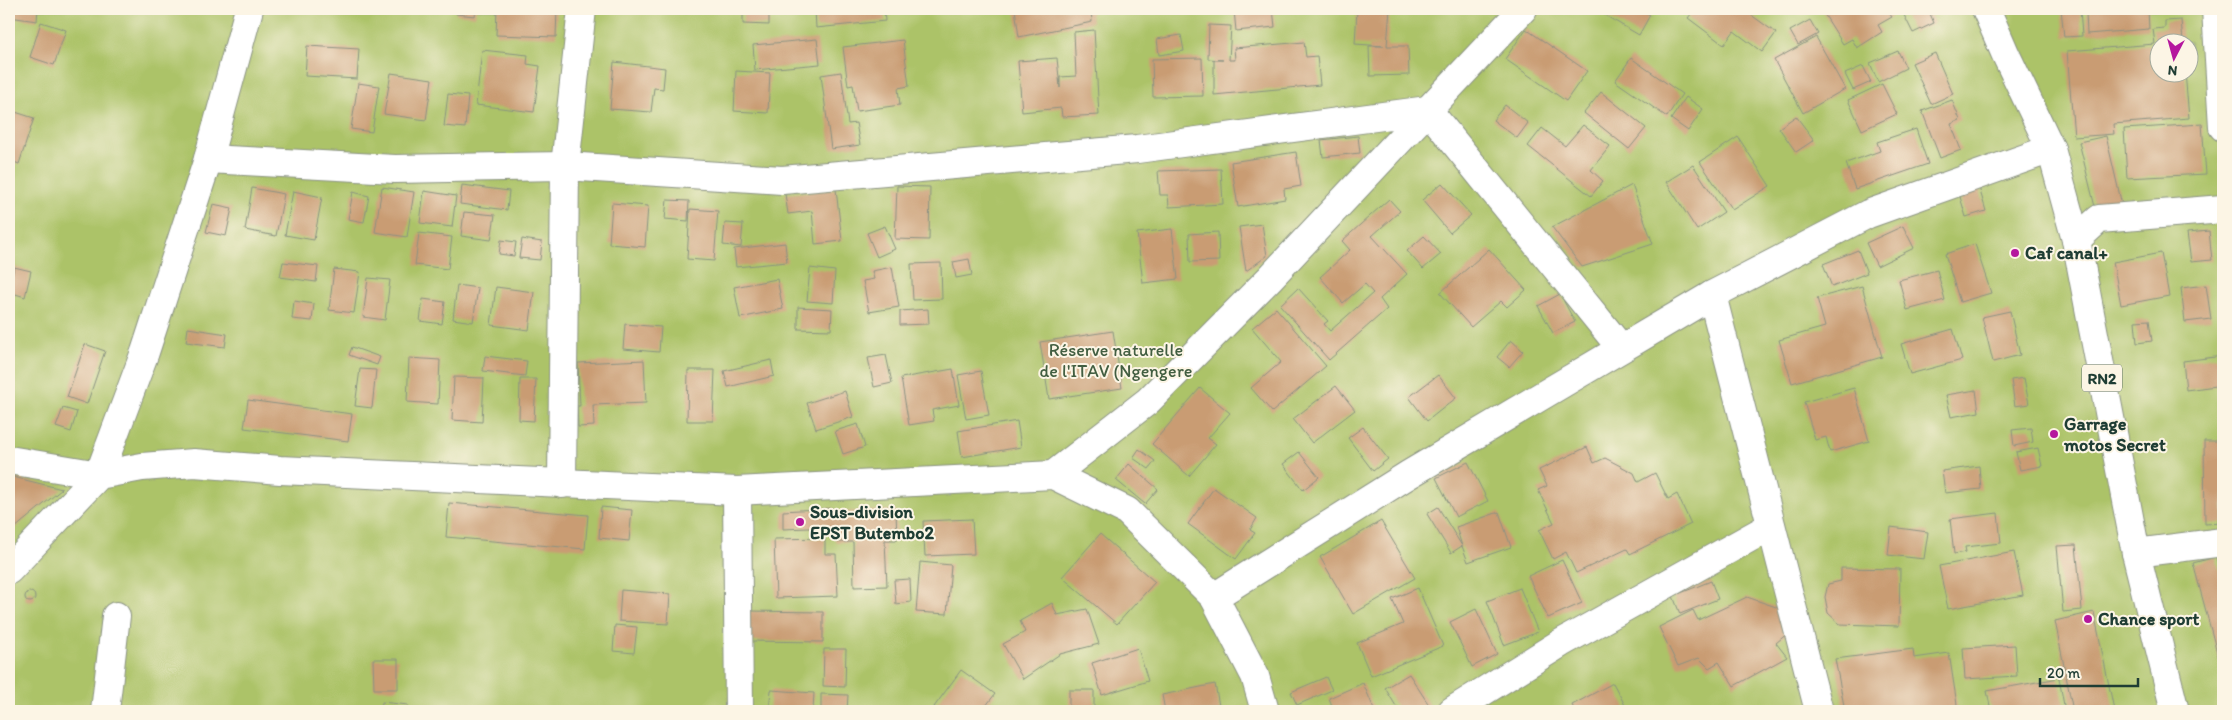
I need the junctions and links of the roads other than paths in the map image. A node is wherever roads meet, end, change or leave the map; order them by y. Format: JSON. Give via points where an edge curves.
{"nodes":[{"id":1,"x":249,"y":9,"type":"edge"},
{"id":2,"x":582,"y":9,"type":"edge"},
{"id":3,"x":1522,"y":9,"type":"edge"},
{"id":4,"x":1986,"y":9,"type":"edge"},
{"id":5,"x":2002,"y":9,"type":"edge"},
{"id":6,"x":2216,"y":9,"type":"edge"},
{"id":7,"x":2005,"y":53,"type":"junction"},
{"id":8,"x":1428,"y":110,"type":"junction"},
{"id":9,"x":2223,"y":127,"type":"edge"},
{"id":10,"x":2051,"y":150,"type":"junction"},
{"id":11,"x":208,"y":159,"type":"junction"},
{"id":12,"x":566,"y":166,"type":"junction"},
{"id":13,"x":2223,"y":209,"type":"edge"},
{"id":14,"x":2076,"y":240,"type":"junction"},
{"id":15,"x":1712,"y":295,"type":"junction"},
{"id":16,"x":1622,"y":348,"type":"junction"},
{"id":17,"x":9,"y":460,"type":"edge"},
{"id":18,"x":99,"y":475,"type":"junction"},
{"id":19,"x":1052,"y":475,"type":"junction"},
{"id":20,"x":562,"y":484,"type":"junction"},
{"id":21,"x":737,"y":491,"type":"junction"},
{"id":22,"x":1771,"y":526,"type":"junction"},
{"id":23,"x":2223,"y":542,"type":"edge"},
{"id":24,"x":2136,"y":553,"type":"junction"},
{"id":25,"x":9,"y":570,"type":"edge"},
{"id":26,"x":1214,"y":596,"type":"junction"},
{"id":27,"x":116,"y":616,"type":"dead end"},
{"id":28,"x":1261,"y":710,"type":"edge"},
{"id":29,"x":106,"y":711,"type":"edge"},
{"id":30,"x":739,"y":711,"type":"edge"},
{"id":31,"x":1452,"y":711,"type":"edge"},
{"id":32,"x":1819,"y":711,"type":"edge"},
{"id":33,"x":2175,"y":711,"type":"edge"}],
"edges":[{"from":1,"to":11,"type":"main road"},
{"from":2,"to":12,"type":"main road"},
{"from":3,"to":8,"type":"main road"},
{"from":4,"to":7,"type":"main road","number":"RN2"},
{"from":5,"to":7,"type":"main road","number":"RN2"},
{"from":6,"to":9,"type":"main road"},
{"from":7,"to":10,"type":"main road","number":"RN2"},
{"from":8,"to":12,"type":"main road","via":[[1137,150],[782,180]]},
{"from":8,"to":16,"type":"main road"},
{"from":8,"to":19,"type":"main road","via":[[1270,278],[1148,401]]},
{"from":10,"to":14,"type":"main road","number":"RN2"},
{"from":10,"to":15,"type":"main road","via":[[1868,214]]},
{"from":11,"to":12,"type":"main road","via":[[395,169]]},
{"from":11,"to":18,"type":"main road","via":[[145,352]]},
{"from":12,"to":20,"type":"main road"},
{"from":13,"to":14,"type":"main road","via":[[2099,219]]},
{"from":14,"to":24,"type":"main road","number":"RN2"},
{"from":15,"to":16,"type":"main road"},
{"from":15,"to":22,"type":"main road"},
{"from":16,"to":26,"type":"main road"},
{"from":17,"to":18,"type":"main road"},
{"from":18,"to":20,"type":"main road","via":[[142,466],[194,463]]},
{"from":18,"to":25,"type":"main road"},
{"from":19,"to":21,"type":"main road"},
{"from":19,"to":26,"type":"main road","via":[[1127,511]]},
{"from":20,"to":21,"type":"main road"},
{"from":21,"to":30,"type":"main road"},
{"from":22,"to":31,"type":"main road","via":[[1560,643]]},
{"from":22,"to":32,"type":"main road"},
{"from":23,"to":24,"type":"main road"},
{"from":24,"to":33,"type":"main road","number":"RN2"},
{"from":26,"to":28,"type":"main road","via":[[1255,676]]},
{"from":27,"to":29,"type":"main road"}]}
